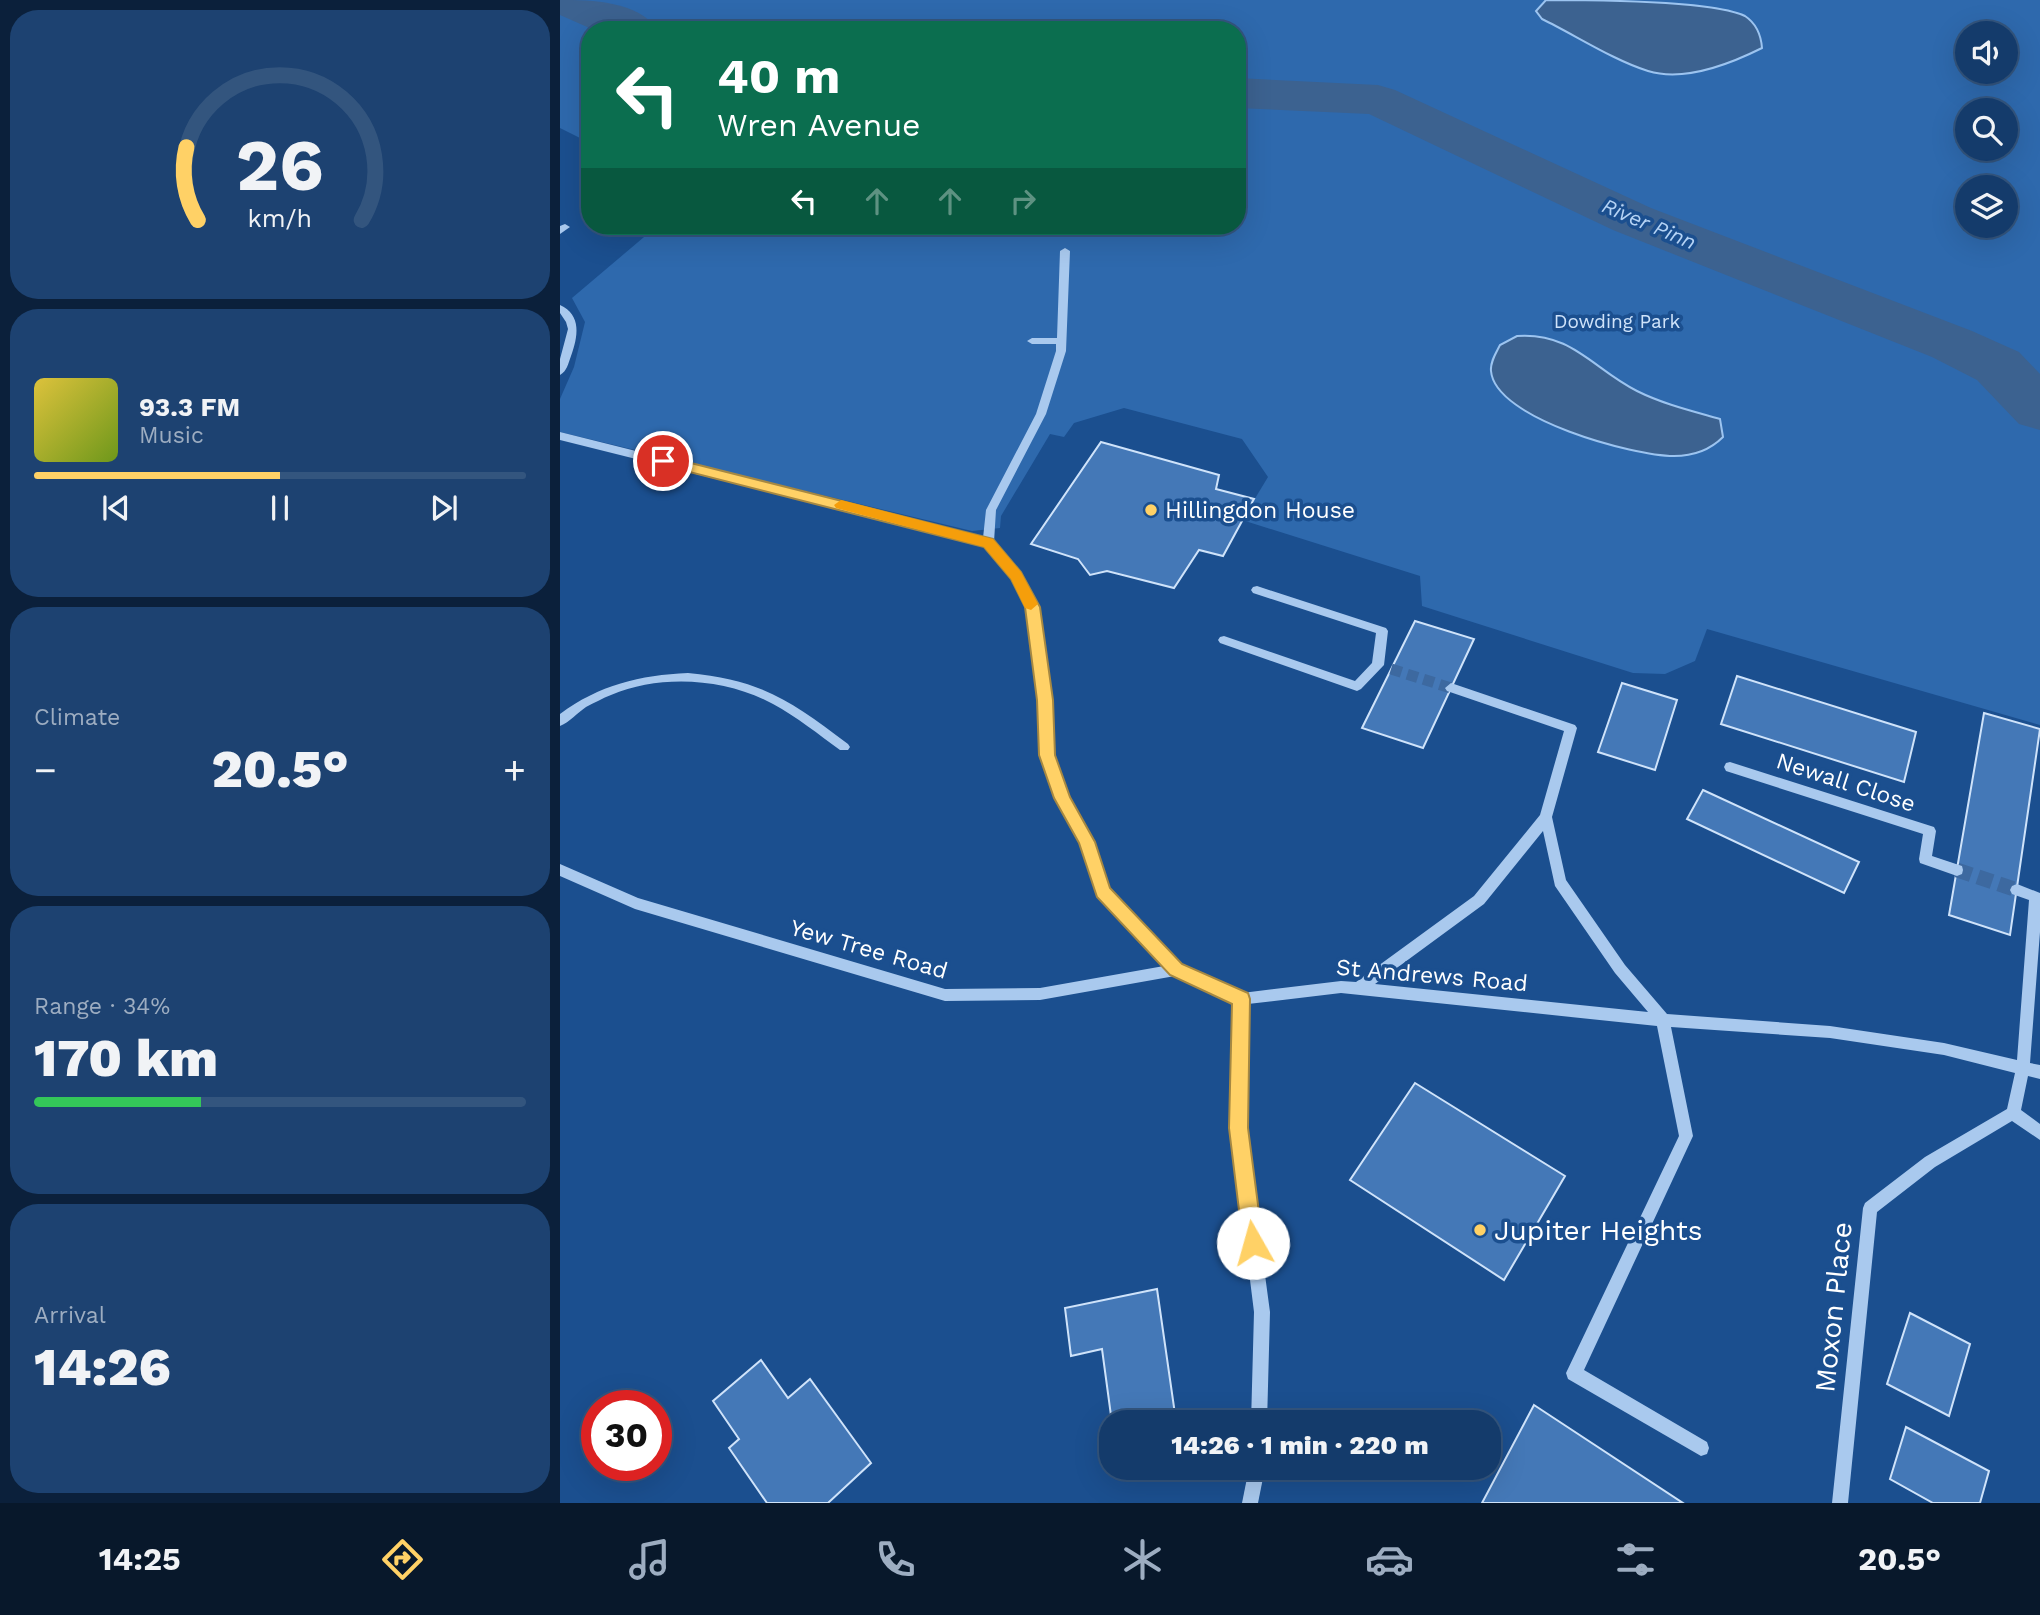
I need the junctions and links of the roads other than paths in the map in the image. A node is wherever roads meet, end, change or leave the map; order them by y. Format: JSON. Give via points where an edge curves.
{"nodes":[{"id":1,"x":1065,"y":251,"type":"dead end"},
{"id":2,"x":560,"y":308,"type":"edge"},
{"id":3,"x":1032,"y":341,"type":"dead end"},
{"id":4,"x":1061,"y":341,"type":"junction"},
{"id":5,"x":560,"y":372,"type":"edge"},
{"id":6,"x":560,"y":436,"type":"edge"},
{"id":7,"x":988,"y":543,"type":"junction"},
{"id":8,"x":1257,"y":590,"type":"dead end"},
{"id":9,"x":1224,"y":640,"type":"dead end"},
{"id":10,"x":1451,"y":688,"type":"tunnel mouth"},
{"id":11,"x":560,"y":721,"type":"edge"},
{"id":12,"x":844,"y":747,"type":"dead end"},
{"id":13,"x":1730,"y":767,"type":"dead end"},
{"id":14,"x":1546,"y":817,"type":"junction"},
{"id":15,"x":560,"y":870,"type":"edge"},
{"id":16,"x":1957,"y":870,"type":"tunnel mouth"},
{"id":17,"x":2017,"y":890,"type":"tunnel mouth"},
{"id":18,"x":1176,"y":970,"type":"junction"},
{"id":19,"x":1359,"y":989,"type":"junction"},
{"id":20,"x":1241,"y":999,"type":"junction"},
{"id":21,"x":1663,"y":1020,"type":"junction"},
{"id":22,"x":2023,"y":1068,"type":"junction"},
{"id":23,"x":2040,"y":1072,"type":"edge"},
{"id":24,"x":2012,"y":1113,"type":"junction"},
{"id":25,"x":2040,"y":1133,"type":"edge"},
{"id":26,"x":1259,"y":1410,"type":"edge"},
{"id":27,"x":1701,"y":1448,"type":"dead end"},
{"id":28,"x":1255,"y":1480,"type":"edge"},
{"id":29,"x":1250,"y":1503,"type":"edge"},
{"id":30,"x":1840,"y":1503,"type":"edge"}],
"edges":[{"from":1,"to":4,"type":"street"},
{"from":2,"to":5,"type":"street","via":[[570,317],[573,332]]},
{"from":3,"to":4,"type":"street"},
{"from":4,"to":7,"type":"street","via":[[1041,414],[991,510]]},
{"from":6,"to":7,"type":"street"},
{"from":7,"to":18,"type":"street","via":[[1016,576],[1032,607],[1045,700],[1047,755],[1062,798],[1087,842],[1103,892]]},
{"from":8,"to":9,"type":"street","via":[[1382,631],[1384,667],[1357,686]]},
{"from":10,"to":14,"type":"street","via":[[1571,729]]},
{"from":11,"to":12,"type":"street","via":[[606,692],[641,681],[696,678],[766,695]]},
{"from":13,"to":16,"type":"street","name":"Newall Close","via":[[1930,831],[1925,859]]},
{"from":14,"to":19,"type":"street","via":[[1479,901]]},
{"from":14,"to":21,"type":"street","via":[[1560,882],[1620,969]]},
{"from":15,"to":18,"type":"street","name":"Yew Tree Road","via":[[635,903],[944,995],[1040,994]]},
{"from":17,"to":22,"type":"street","via":[[2036,897]]},
{"from":18,"to":20,"type":"street"},
{"from":19,"to":20,"type":"street","name":"St Andrews Road"},
{"from":19,"to":21,"type":"street","name":"St Andrews Road"},
{"from":20,"to":26,"type":"street","via":[[1238,1128],[1262,1312]]},
{"from":21,"to":22,"type":"street","name":"St Andrews Road","via":[[1830,1032],[1944,1049]]},
{"from":21,"to":27,"type":"lane","via":[[1686,1136],[1574,1373]]},
{"from":22,"to":23,"type":"street","name":"St Andrews Road"},
{"from":22,"to":24,"type":"street"},
{"from":24,"to":25,"type":"street"},
{"from":24,"to":30,"type":"street","name":"Moxon Place","via":[[1930,1162],[1870,1208]]},
{"from":28,"to":29,"type":"street"}]}
